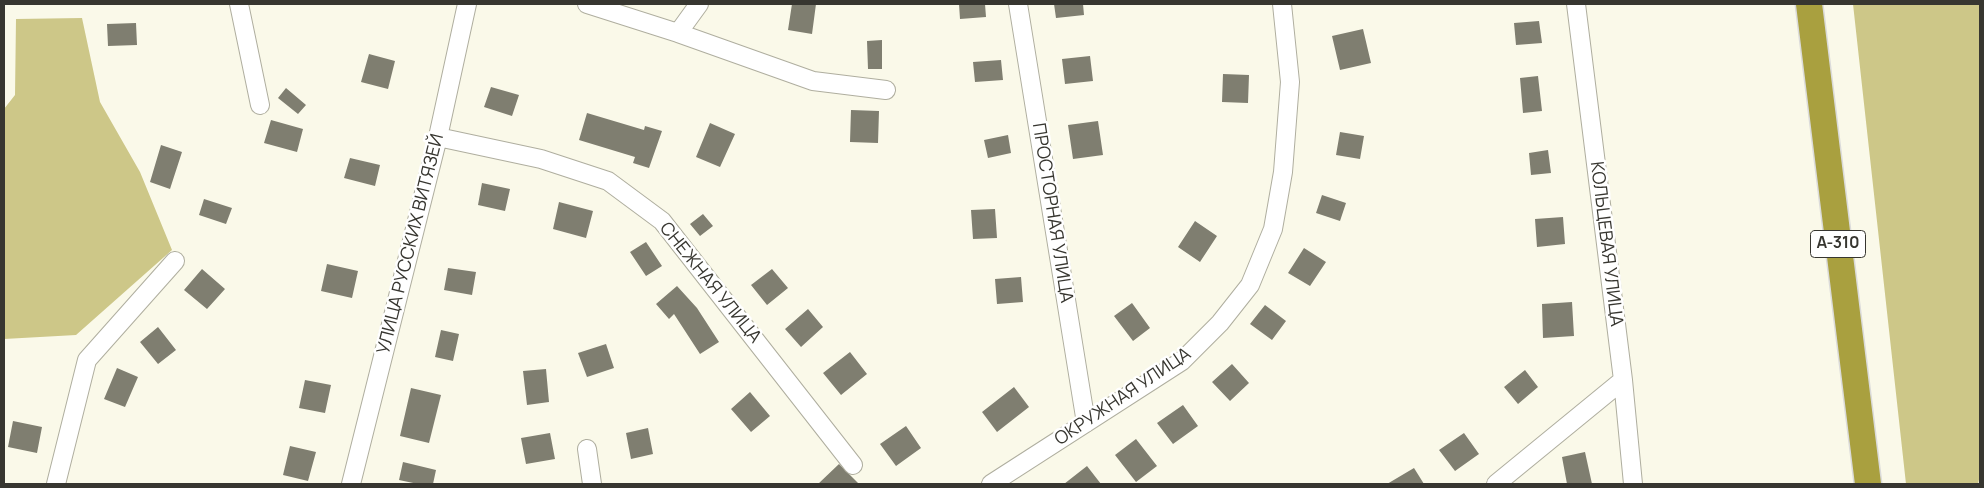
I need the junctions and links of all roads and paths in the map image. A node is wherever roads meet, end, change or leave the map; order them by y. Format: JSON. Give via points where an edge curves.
{"nodes":[{"id":1,"x":239,"y":4,"type":"edge"},
{"id":2,"x":468,"y":4,"type":"edge"},
{"id":3,"x":587,"y":4,"type":"edge"},
{"id":4,"x":699,"y":4,"type":"edge"},
{"id":5,"x":1018,"y":4,"type":"edge"},
{"id":6,"x":1282,"y":4,"type":"edge"},
{"id":7,"x":1576,"y":4,"type":"edge"},
{"id":8,"x":1809,"y":4,"type":"edge"},
{"id":9,"x":678,"y":33,"type":"junction"},
{"id":10,"x":886,"y":90,"type":"dead end"},
{"id":11,"x":260,"y":105,"type":"dead end"},
{"id":12,"x":438,"y":137,"type":"junction"},
{"id":13,"x":175,"y":262,"type":"dead end"},
{"id":14,"x":1624,"y":380,"type":"junction"},
{"id":15,"x":1086,"y":423,"type":"junction"},
{"id":16,"x":588,"y":449,"type":"dead end"},
{"id":17,"x":853,"y":465,"type":"dead end"},
{"id":18,"x":56,"y":484,"type":"edge"},
{"id":19,"x":351,"y":484,"type":"edge"},
{"id":20,"x":592,"y":484,"type":"edge"},
{"id":21,"x":991,"y":484,"type":"edge"},
{"id":22,"x":1496,"y":484,"type":"edge"},
{"id":23,"x":1633,"y":484,"type":"edge"},
{"id":24,"x":1868,"y":484,"type":"edge"}],
"edges":[{"from":1,"to":11,"type":"street"},
{"from":2,"to":12,"type":"street","name":"УЛИЦА РУССКИХ ВИТЯЗЕЙ"},
{"from":3,"to":9,"type":"street"},
{"from":4,"to":9,"type":"street"},
{"from":5,"to":15,"type":"street","name":"ПРОСТОРНАЯ УЛИЦА"},
{"from":6,"to":15,"type":"street","name":"ОКРУЖНАЯ УЛИЦА","via":[[1290,82],[1283,172],[1273,229],[1250,285],[1220,323],[1182,362]]},
{"from":7,"to":14,"type":"street","name":"КОЛЬЦЕВАЯ УЛИЦА"},
{"from":8,"to":24,"type":"highway","number":"А-310"},
{"from":9,"to":10,"type":"street","via":[[813,81]]},
{"from":12,"to":17,"type":"street","name":"СНЕЖНАЯ УЛИЦА","via":[[541,159],[608,181],[662,221]]},
{"from":12,"to":19,"type":"street","name":"УЛИЦА РУССКИХ ВИТЯЗЕЙ"},
{"from":13,"to":18,"type":"street","via":[[87,360]]},
{"from":14,"to":22,"type":"street"},
{"from":14,"to":23,"type":"street","name":"КОЛЬЦЕВАЯ УЛИЦА"},
{"from":15,"to":21,"type":"street","name":"ОКРУЖНАЯ УЛИЦА"},
{"from":16,"to":20,"type":"street"}]}
